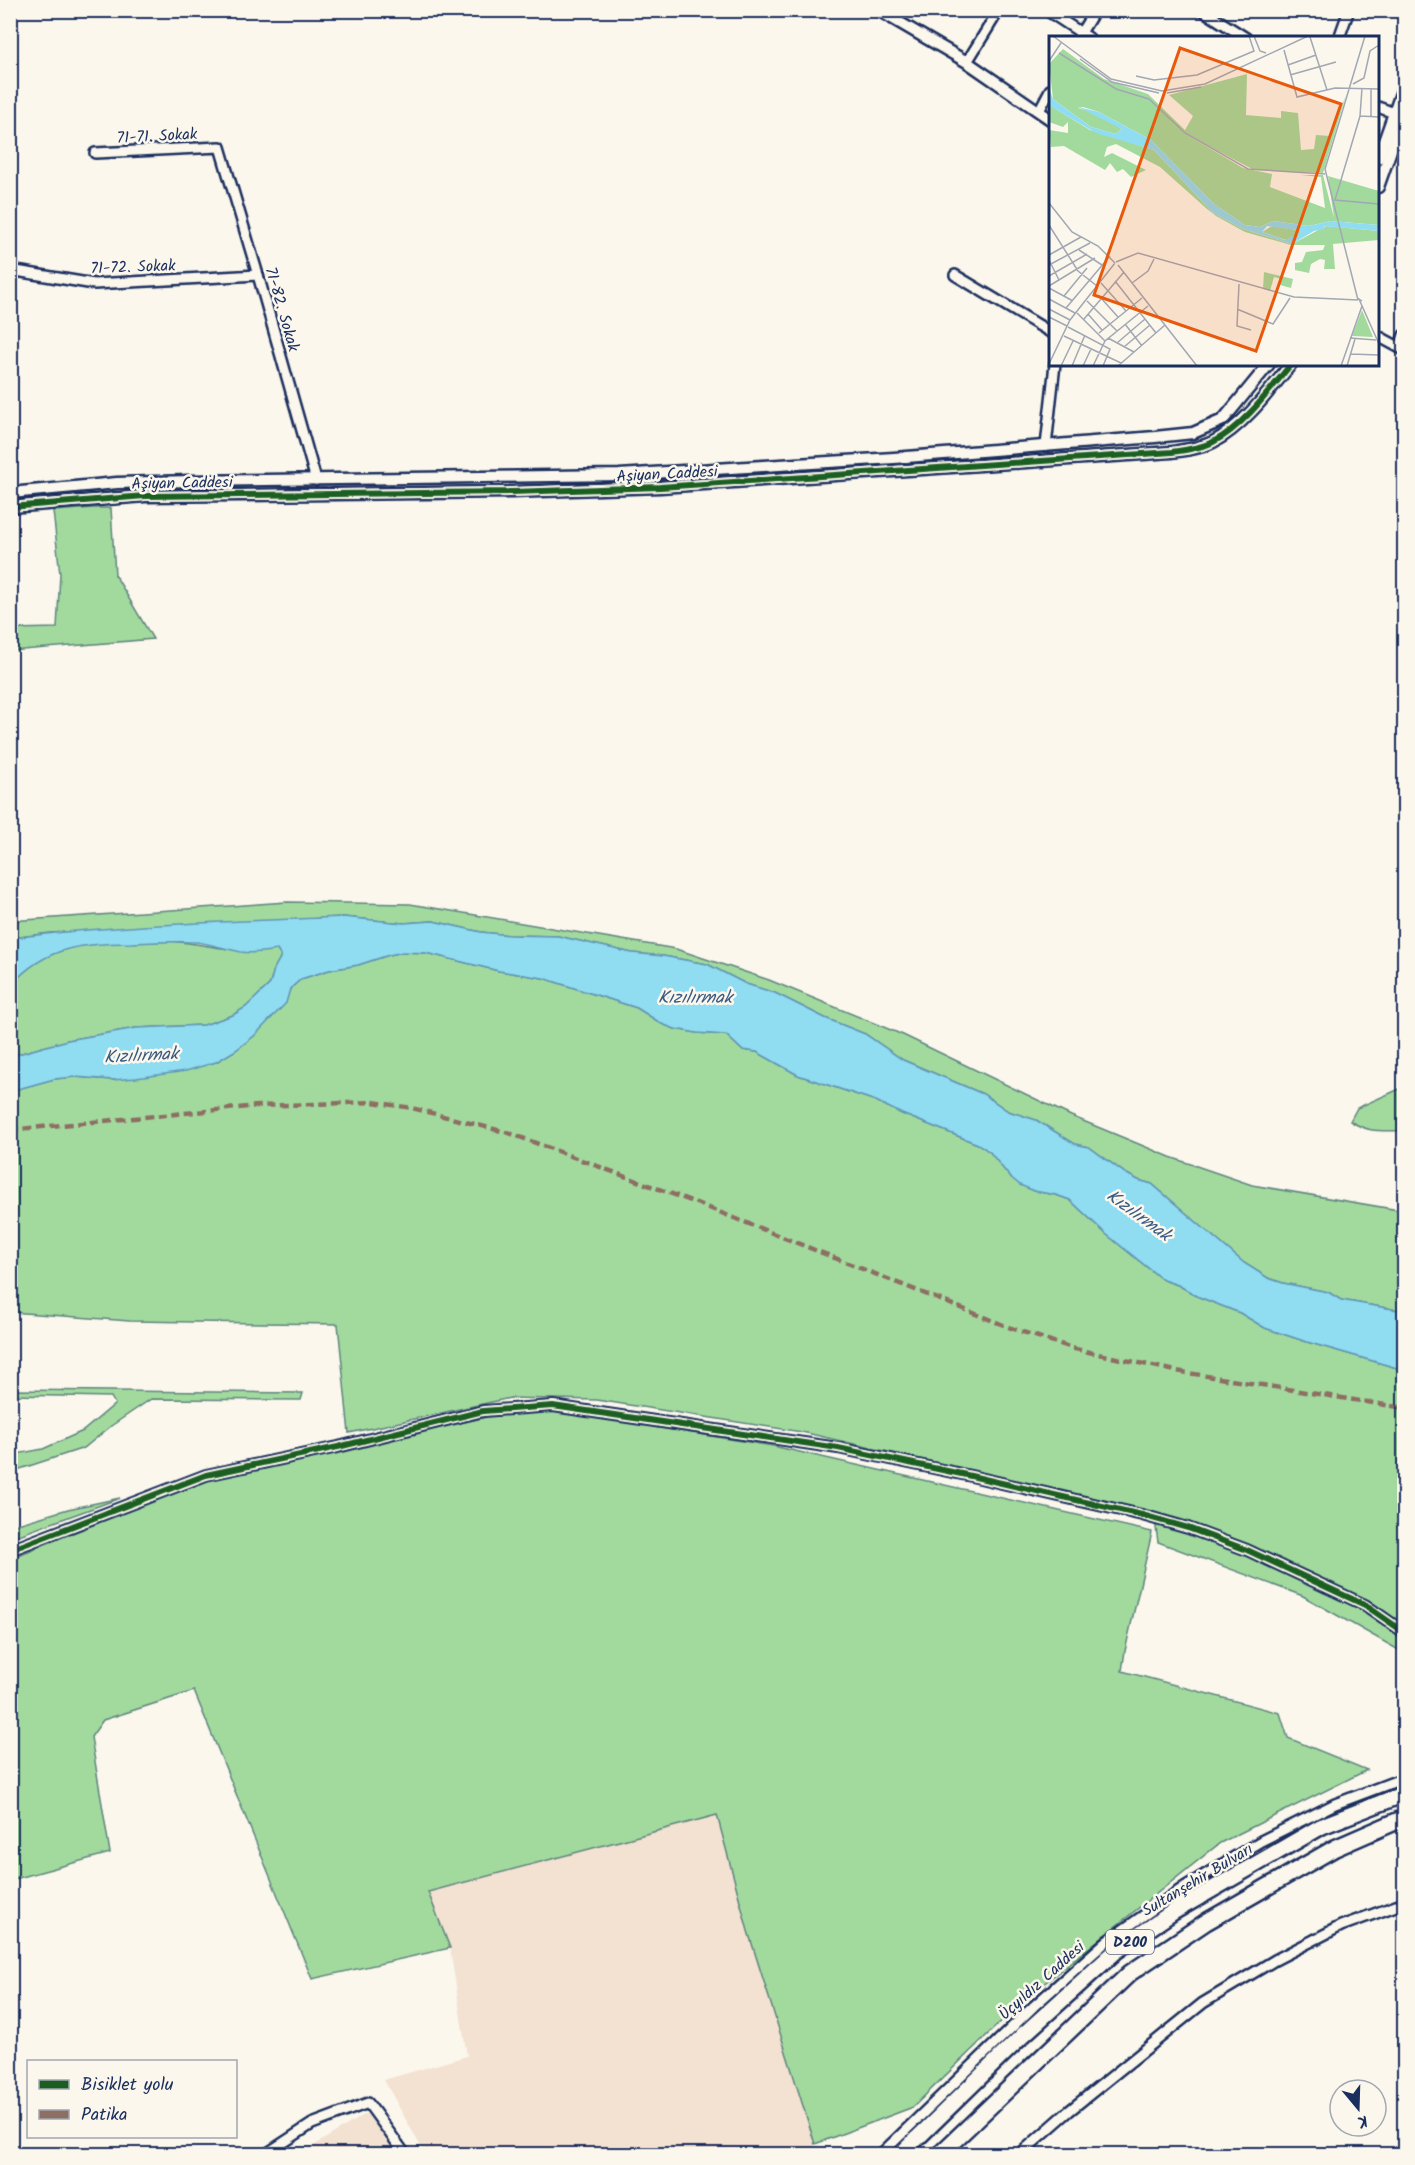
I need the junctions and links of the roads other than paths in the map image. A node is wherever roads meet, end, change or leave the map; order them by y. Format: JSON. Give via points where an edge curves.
{"nodes":[{"id":1,"x":878,"y":10,"type":"edge"},
{"id":2,"x":999,"y":10,"type":"edge"},
{"id":3,"x":1046,"y":10,"type":"edge"},
{"id":4,"x":1095,"y":10,"type":"edge"},
{"id":5,"x":1202,"y":10,"type":"edge"},
{"id":6,"x":1349,"y":10,"type":"edge"},
{"id":7,"x":1083,"y":36,"type":"edge"},
{"id":8,"x":1243,"y":36,"type":"edge"},
{"id":9,"x":1340,"y":36,"type":"edge"},
{"id":10,"x":967,"y":62,"type":"junction"},
{"id":11,"x":1404,"y":85,"type":"edge"},
{"id":12,"x":1049,"y":92,"type":"edge"},
{"id":13,"x":1379,"y":107,"type":"edge"},
{"id":14,"x":1039,"y":111,"type":"junction"},
{"id":15,"x":1399,"y":113,"type":"edge"},
{"id":16,"x":1049,"y":118,"type":"edge"},
{"id":17,"x":220,"y":147,"type":"joint"},
{"id":18,"x":95,"y":153,"type":"dead end"},
{"id":19,"x":1379,"y":154,"type":"edge"},
{"id":20,"x":1379,"y":180,"type":"edge"},
{"id":21,"x":10,"y":270,"type":"edge"},
{"id":22,"x":258,"y":275,"type":"junction"},
{"id":23,"x":955,"y":275,"type":"dead end"},
{"id":24,"x":1049,"y":331,"type":"edge"},
{"id":25,"x":1404,"y":335,"type":"edge"},
{"id":26,"x":1379,"y":337,"type":"edge"},
{"id":27,"x":1402,"y":348,"type":"edge"},
{"id":28,"x":1055,"y":366,"type":"edge"},
{"id":29,"x":1267,"y":366,"type":"edge"},
{"id":30,"x":1289,"y":366,"type":"edge"},
{"id":31,"x":1046,"y":446,"type":"junction"},
{"id":32,"x":316,"y":480,"type":"junction"},
{"id":33,"x":10,"y":492,"type":"edge"},
{"id":34,"x":10,"y":507,"type":"edge"},
{"id":35,"x":10,"y":1550,"type":"edge"},
{"id":36,"x":1404,"y":1632,"type":"edge"},
{"id":37,"x":1404,"y":1778,"type":"edge"},
{"id":38,"x":1404,"y":1794,"type":"edge"},
{"id":39,"x":1404,"y":1818,"type":"edge"},
{"id":40,"x":1404,"y":1903,"type":"edge"},
{"id":41,"x":266,"y":2154,"type":"edge"},
{"id":42,"x":405,"y":2154,"type":"edge"},
{"id":43,"x":881,"y":2154,"type":"edge"},
{"id":44,"x":901,"y":2154,"type":"edge"},
{"id":45,"x":940,"y":2154,"type":"edge"},
{"id":46,"x":1020,"y":2154,"type":"edge"}],
"edges":[{"from":1,"to":10,"type":"street"},
{"from":2,"to":10,"type":"street"},
{"from":3,"to":7,"type":"street"},
{"from":4,"to":7,"type":"street"},
{"from":5,"to":8,"type":"street"},
{"from":6,"to":9,"type":"street"},
{"from":10,"to":14,"type":"street"},
{"from":11,"to":15,"type":"street"},
{"from":12,"to":14,"type":"street"},
{"from":13,"to":15,"type":"street"},
{"from":14,"to":16,"type":"street"},
{"from":15,"to":19,"type":"street"},
{"from":15,"to":20,"type":"street"},
{"from":17,"to":18,"type":"street","name":"71-71. Sokak"},
{"from":17,"to":22,"type":"street","name":"71-82. Sokak"},
{"from":21,"to":22,"type":"street","name":"71-72. Sokak","via":[[94,284]]},
{"from":22,"to":32,"type":"street","name":"71-82. Sokak"},
{"from":23,"to":24,"type":"street"},
{"from":25,"to":27,"type":"street"},
{"from":26,"to":27,"type":"street"},
{"from":28,"to":31,"type":"street"},
{"from":29,"to":31,"type":"street","name":"Aşiyan Caddesi","via":[[1223,420],[1193,433]]},
{"from":30,"to":34,"type":"street","name":"Aşiyan Caddesi","via":[[1227,433],[1212,442],[1172,452],[660,487],[145,496]]},
{"from":31,"to":32,"type":"street","name":"Aşiyan Caddesi","via":[[619,475]]},
{"from":32,"to":33,"type":"street","name":"Aşiyan Caddesi","via":[[117,483]]},
{"from":35,"to":36,"type":"street","via":[[206,1475],[483,1411],[553,1406],[838,1448],[1142,1515],[1256,1554],[1365,1605]]},
{"from":37,"to":43,"type":"street","name":"Üçyıldız Caddesi","via":[[1335,1804],[1261,1841],[1186,1886],[1107,1941],[1026,2013]]},
{"from":38,"to":44,"type":"highway","name":"Sultanşehir Bulvarı","number":"D200","via":[[1322,1826],[1173,1912],[1116,1951]]},
{"from":39,"to":45,"type":"highway","number":"D200","via":[[1335,1848],[1206,1922],[1130,1973]]},
{"from":40,"to":46,"type":"street","via":[[1341,1926],[1203,2003]]},
{"from":41,"to":42,"type":"street","via":[[312,2124],[368,2103]]}]}
